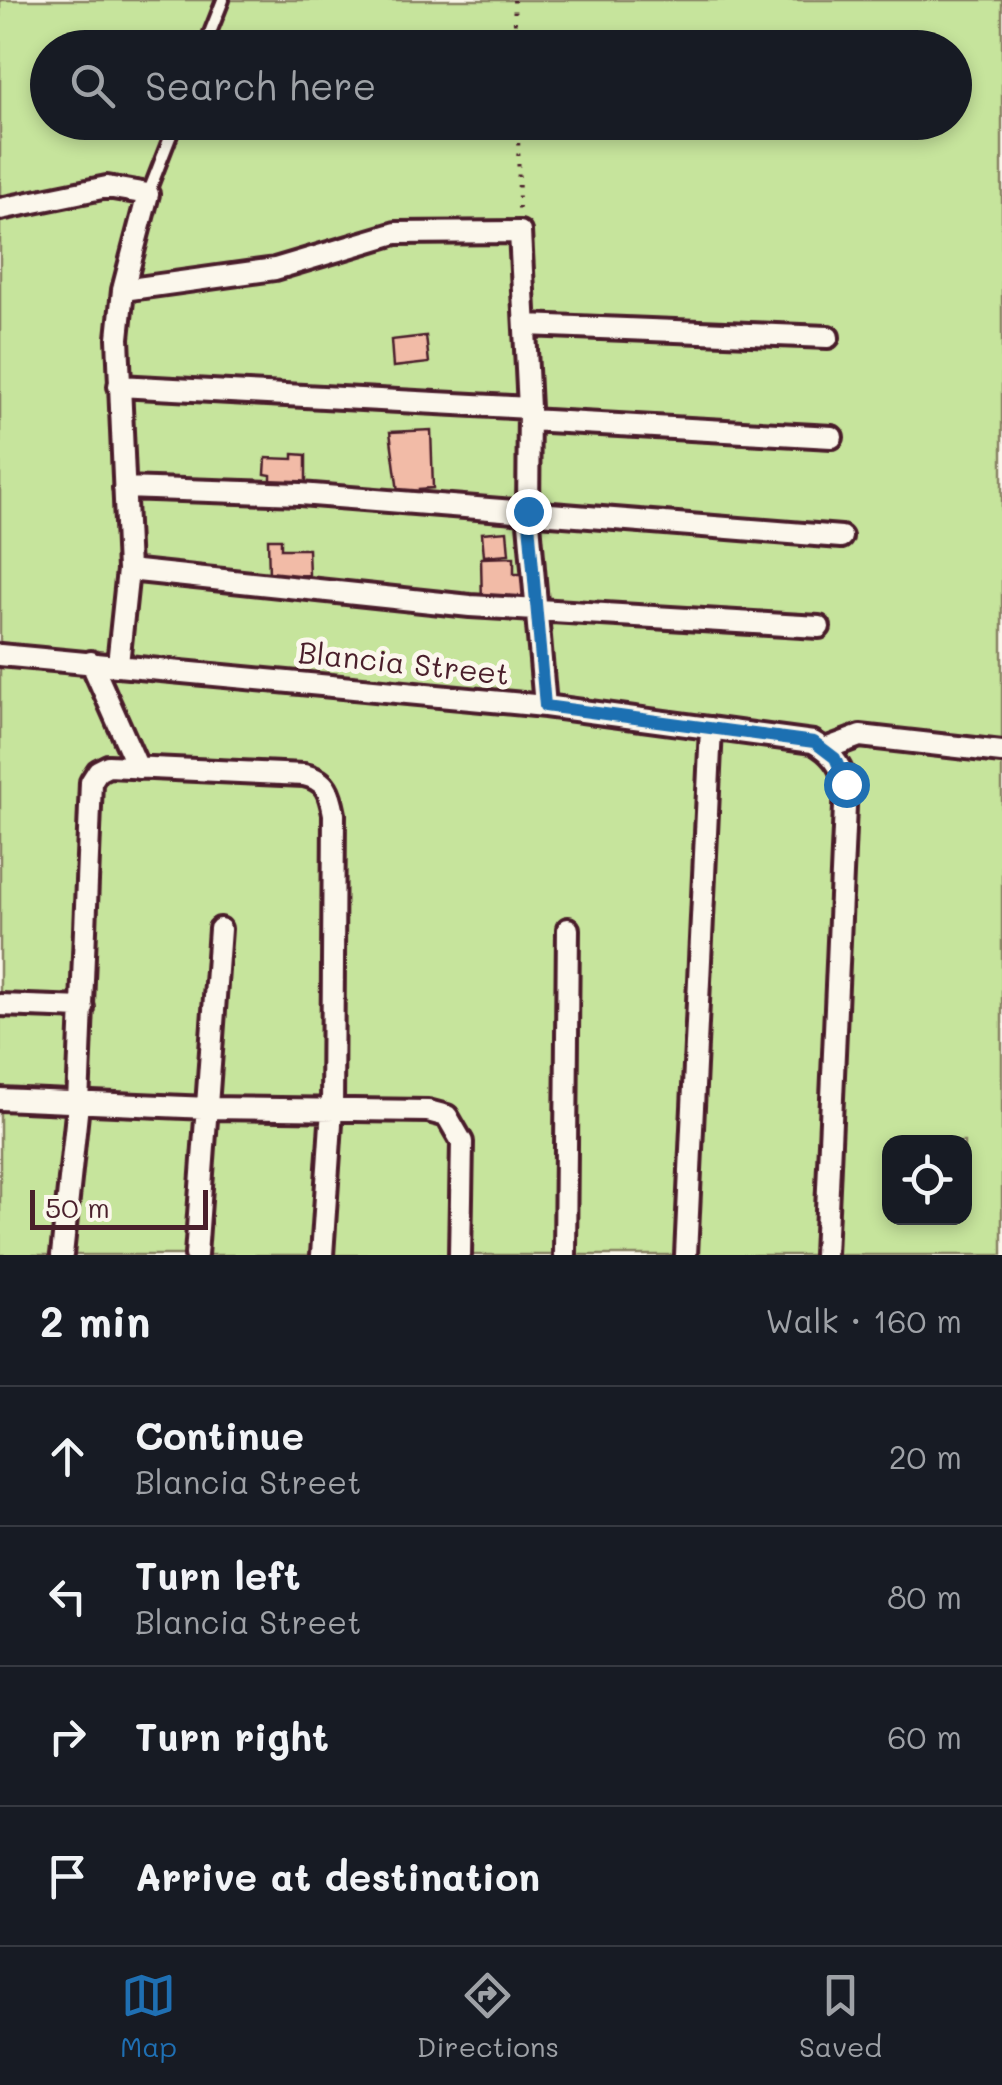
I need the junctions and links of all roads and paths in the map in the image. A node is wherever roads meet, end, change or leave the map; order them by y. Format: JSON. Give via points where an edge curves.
{"nodes":[{"id":1,"x":223,"y":0,"type":"edge"},
{"id":2,"x":514,"y":0,"type":"edge"},
{"id":3,"x":211,"y":30,"type":"edge"},
{"id":4,"x":515,"y":30,"type":"edge"},
{"id":5,"x":169,"y":140,"type":"edge"},
{"id":6,"x":518,"y":140,"type":"edge"},
{"id":7,"x":148,"y":194,"type":"junction"},
{"id":8,"x":0,"y":209,"type":"edge"},
{"id":9,"x":520,"y":232,"type":"junction"},
{"id":10,"x":123,"y":290,"type":"junction"},
{"id":11,"x":526,"y":324,"type":"junction"},
{"id":12,"x":828,"y":338,"type":"dead end"},
{"id":13,"x":119,"y":386,"type":"junction"},
{"id":14,"x":529,"y":414,"type":"junction"},
{"id":15,"x":832,"y":437,"type":"dead end"},
{"id":16,"x":124,"y":488,"type":"junction"},
{"id":17,"x":528,"y":511,"type":"junction"},
{"id":18,"x":841,"y":537,"type":"dead end"},
{"id":19,"x":128,"y":570,"type":"junction"},
{"id":20,"x":536,"y":608,"type":"junction"},
{"id":21,"x":820,"y":627,"type":"dead end"},
{"id":22,"x":0,"y":655,"type":"edge"},
{"id":23,"x":91,"y":662,"type":"junction"},
{"id":24,"x":118,"y":664,"type":"junction"},
{"id":25,"x":545,"y":706,"type":"junction"},
{"id":26,"x":710,"y":728,"type":"junction"},
{"id":27,"x":825,"y":749,"type":"junction"},
{"id":28,"x":1002,"y":752,"type":"edge"},
{"id":29,"x":138,"y":768,"type":"junction"},
{"id":30,"x":220,"y":929,"type":"dead end"},
{"id":31,"x":568,"y":930,"type":"dead end"},
{"id":32,"x":0,"y":1006,"type":"edge"},
{"id":33,"x":83,"y":1008,"type":"junction"},
{"id":34,"x":0,"y":1099,"type":"edge"},
{"id":35,"x":78,"y":1104,"type":"junction"},
{"id":36,"x":208,"y":1108,"type":"junction"},
{"id":37,"x":332,"y":1109,"type":"junction"},
{"id":38,"x":62,"y":1255,"type":"edge"},
{"id":39,"x":196,"y":1255,"type":"edge"},
{"id":40,"x":322,"y":1255,"type":"edge"},
{"id":41,"x":460,"y":1255,"type":"edge"},
{"id":42,"x":565,"y":1255,"type":"edge"},
{"id":43,"x":686,"y":1255,"type":"edge"},
{"id":44,"x":825,"y":1255,"type":"edge"}],
"edges":[{"from":1,"to":3,"type":"lane"},
{"from":2,"to":4,"type":"path"},
{"from":5,"to":7,"type":"lane"},
{"from":6,"to":9,"type":"path"},
{"from":7,"to":8,"type":"street","via":[[107,187]]},
{"from":7,"to":10,"type":"street"},
{"from":9,"to":10,"type":"street","via":[[396,233],[275,269]]},
{"from":9,"to":11,"type":"street"},
{"from":10,"to":13,"type":"street"},
{"from":11,"to":12,"type":"street"},
{"from":11,"to":14,"type":"street"},
{"from":13,"to":14,"type":"street"},
{"from":13,"to":16,"type":"street"},
{"from":14,"to":15,"type":"street"},
{"from":14,"to":17,"type":"street"},
{"from":16,"to":17,"type":"street"},
{"from":16,"to":19,"type":"street"},
{"from":17,"to":18,"type":"street"},
{"from":17,"to":20,"type":"street"},
{"from":19,"to":20,"type":"street"},
{"from":19,"to":24,"type":"street"},
{"from":20,"to":21,"type":"street"},
{"from":20,"to":25,"type":"street"},
{"from":22,"to":23,"type":"street","name":"Blancia Street"},
{"from":23,"to":24,"type":"street","name":"Blancia Street"},
{"from":23,"to":29,"type":"street"},
{"from":24,"to":25,"type":"street","name":"Blancia Street"},
{"from":25,"to":26,"type":"street","name":"Blancia Street"},
{"from":26,"to":27,"type":"street","name":"Blancia Street"},
{"from":26,"to":43,"type":"street"},
{"from":27,"to":28,"type":"street","via":[[860,736]]},
{"from":27,"to":44,"type":"street","via":[[846,784]]},
{"from":29,"to":33,"type":"street","via":[[108,766],[92,782]]},
{"from":29,"to":37,"type":"street","via":[[304,776],[317,778],[330,792]]},
{"from":30,"to":36,"type":"street"},
{"from":31,"to":42,"type":"street"},
{"from":32,"to":33,"type":"street"},
{"from":33,"to":35,"type":"street"},
{"from":34,"to":35,"type":"street"},
{"from":35,"to":36,"type":"street"},
{"from":35,"to":38,"type":"street"},
{"from":36,"to":37,"type":"street"},
{"from":36,"to":39,"type":"street"},
{"from":37,"to":40,"type":"street"},
{"from":37,"to":41,"type":"street","via":[[428,1111],[456,1126],[462,1142]]}]}
